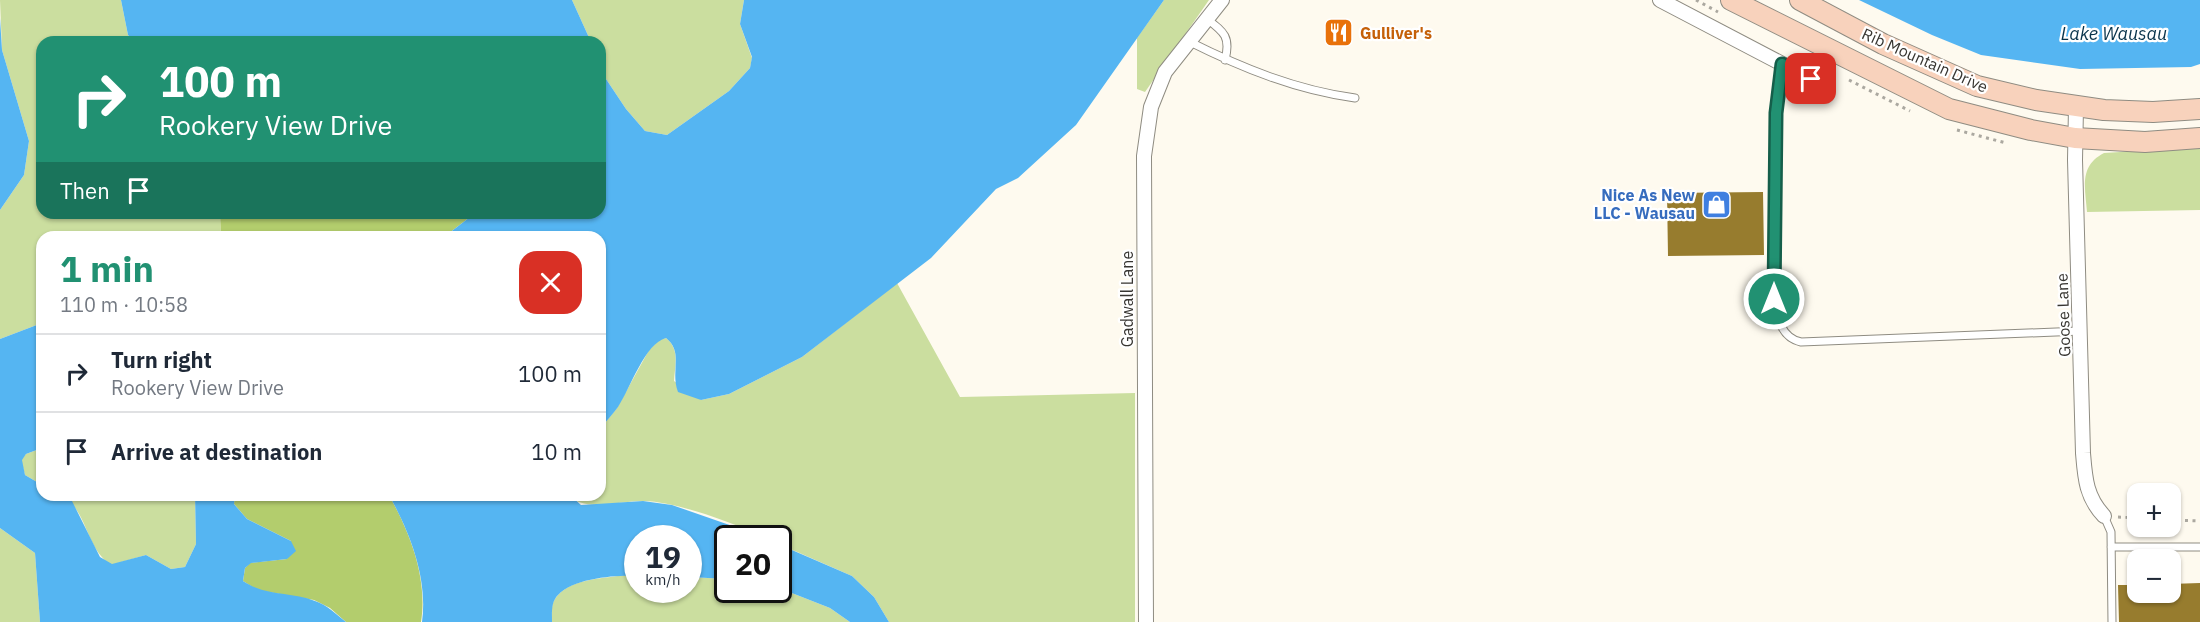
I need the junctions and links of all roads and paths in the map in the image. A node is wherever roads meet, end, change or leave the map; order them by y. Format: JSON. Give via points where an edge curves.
{"nodes":[{"id":1,"x":1222,"y":0,"type":"edge"},
{"id":2,"x":1660,"y":0,"type":"edge"},
{"id":3,"x":1731,"y":0,"type":"edge"},
{"id":4,"x":1800,"y":0,"type":"edge"},
{"id":5,"x":1207,"y":19,"type":"junction"},
{"id":6,"x":1188,"y":42,"type":"junction"},
{"id":7,"x":1225,"y":60,"type":"junction"},
{"id":8,"x":1782,"y":64,"type":"junction"},
{"id":9,"x":1811,"y":79,"type":"dead end"},
{"id":10,"x":1355,"y":98,"type":"dead end"},
{"id":11,"x":2076,"y":107,"type":"junction"},
{"id":12,"x":2200,"y":109,"type":"edge"},
{"id":13,"x":2075,"y":138,"type":"junction"},
{"id":14,"x":2200,"y":138,"type":"edge"},
{"id":15,"x":2080,"y":332,"type":"junction"},
{"id":16,"x":2104,"y":516,"type":"junction"},
{"id":17,"x":2127,"y":517,"type":"edge"},
{"id":18,"x":2181,"y":520,"type":"edge"},
{"id":19,"x":2200,"y":521,"type":"edge"},
{"id":20,"x":2200,"y":547,"type":"edge"},
{"id":21,"x":2111,"y":548,"type":"junction"},
{"id":22,"x":1146,"y":622,"type":"edge"},
{"id":23,"x":2112,"y":622,"type":"edge"}],
"edges":[{"from":1,"to":5,"type":"street","name":"Gadwall Lane"},
{"from":2,"to":8,"type":"street"},
{"from":3,"to":13,"type":"main road","name":"Rib Mountain Drive","via":[[1949,109]]},
{"from":4,"to":11,"type":"main road","name":"Rib Mountain Drive","via":[[1883,44],[1977,86]]},
{"from":5,"to":6,"type":"street","name":"Gadwall Lane"},
{"from":5,"to":7,"type":"lane","via":[[1224,32],[1228,48]]},
{"from":6,"to":7,"type":"lane"},
{"from":6,"to":22,"type":"street","name":"Gadwall Lane","via":[[1165,72],[1154,97],[1144,156]]},
{"from":7,"to":10,"type":"lane","via":[[1321,93]]},
{"from":8,"to":9,"type":"street"},
{"from":8,"to":15,"type":"lane","via":[[1776,113],[1774,299],[1787,336],[1801,342]]},
{"from":11,"to":12,"type":"main road","name":"Rib Mountain Drive","via":[[2142,112]]},
{"from":11,"to":13,"type":"street","name":"Goose Lane"},
{"from":13,"to":14,"type":"main road","name":"Rib Mountain Drive","via":[[2145,142]]},
{"from":13,"to":15,"type":"street","name":"Goose Lane"},
{"from":15,"to":16,"type":"street","name":"Goose Lane","via":[[2084,474],[2089,497]]},
{"from":16,"to":17,"type":"path"},
{"from":16,"to":21,"type":"lane","via":[[2110,529]]},
{"from":18,"to":19,"type":"path"},
{"from":20,"to":21,"type":"lane"},
{"from":21,"to":23,"type":"lane"}]}
